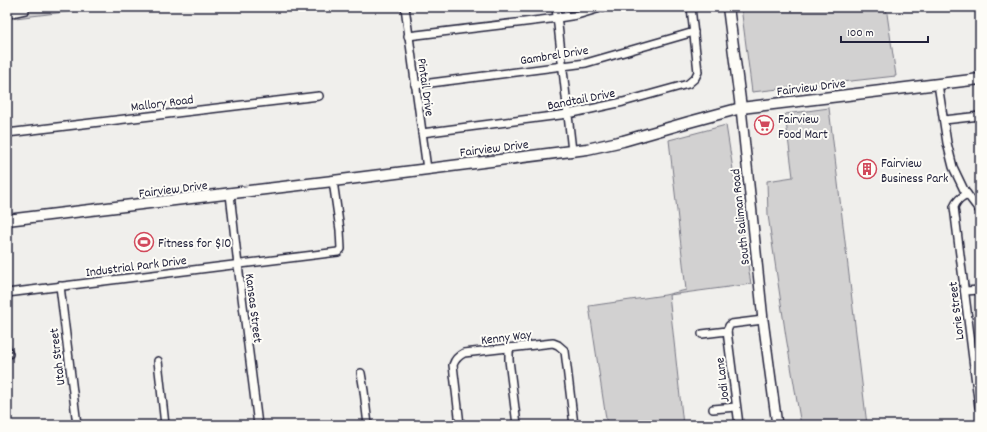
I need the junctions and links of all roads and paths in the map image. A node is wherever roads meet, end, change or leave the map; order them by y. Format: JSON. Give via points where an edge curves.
{"nodes":[{"id":1,"x":405,"y":7,"type":"edge"},
{"id":2,"x":556,"y":7,"type":"edge"},
{"id":3,"x":604,"y":7,"type":"edge"},
{"id":4,"x":690,"y":7,"type":"edge"},
{"id":5,"x":728,"y":7,"type":"edge"},
{"id":6,"x":25,"y":10,"type":"dead end"},
{"id":7,"x":7,"y":14,"type":"edge"},
{"id":8,"x":558,"y":18,"type":"junction"},
{"id":9,"x":694,"y":32,"type":"junction"},
{"id":10,"x":408,"y":36,"type":"junction"},
{"id":11,"x":563,"y":66,"type":"junction"},
{"id":12,"x":980,"y":79,"type":"edge"},
{"id":13,"x":938,"y":84,"type":"junction"},
{"id":14,"x":415,"y":85,"type":"junction"},
{"id":15,"x":319,"y":96,"type":"dead end"},
{"id":16,"x":740,"y":108,"type":"junction"},
{"id":17,"x":568,"y":114,"type":"junction"},
{"id":18,"x":980,"y":116,"type":"edge"},
{"id":19,"x":944,"y":120,"type":"junction"},
{"id":20,"x":7,"y":133,"type":"edge"},
{"id":21,"x":422,"y":133,"type":"junction"},
{"id":22,"x":572,"y":151,"type":"junction"},
{"id":23,"x":427,"y":169,"type":"junction"},
{"id":24,"x":334,"y":181,"type":"junction"},
{"id":25,"x":230,"y":194,"type":"junction"},
{"id":26,"x":967,"y":194,"type":"junction"},
{"id":27,"x":980,"y":211,"type":"edge"},
{"id":28,"x":7,"y":220,"type":"edge"},
{"id":29,"x":238,"y":265,"type":"junction"},
{"id":30,"x":60,"y":286,"type":"junction"},
{"id":31,"x":980,"y":290,"type":"edge"},
{"id":32,"x":965,"y":291,"type":"junction"},
{"id":33,"x":7,"y":293,"type":"edge"},
{"id":34,"x":763,"y":320,"type":"junction"},
{"id":35,"x":727,"y":331,"type":"junction"},
{"id":36,"x":702,"y":334,"type":"dead end"},
{"id":37,"x":508,"y":348,"type":"junction"},
{"id":38,"x":158,"y":361,"type":"dead end"},
{"id":39,"x":361,"y":373,"type":"dead end"},
{"id":40,"x":979,"y":394,"type":"edge"},
{"id":41,"x":736,"y":407,"type":"junction"},
{"id":42,"x":980,"y":407,"type":"edge"},
{"id":43,"x":713,"y":409,"type":"dead end"},
{"id":44,"x":77,"y":425,"type":"edge"},
{"id":45,"x":165,"y":425,"type":"edge"},
{"id":46,"x":258,"y":425,"type":"edge"},
{"id":47,"x":368,"y":425,"type":"edge"},
{"id":48,"x":460,"y":425,"type":"edge"},
{"id":49,"x":517,"y":425,"type":"edge"},
{"id":50,"x":574,"y":425,"type":"edge"},
{"id":51,"x":739,"y":425,"type":"edge"},
{"id":52,"x":777,"y":425,"type":"edge"}],
"edges":[{"from":1,"to":10,"type":"street","name":"Pintail Drive"},
{"from":2,"to":8,"type":"street"},
{"from":3,"to":8,"type":"street"},
{"from":4,"to":9,"type":"street","name":"Bandtail Drive"},
{"from":5,"to":16,"type":"main road","name":"South Saliman Road"},
{"from":6,"to":7,"type":"street"},
{"from":8,"to":10,"type":"street"},
{"from":8,"to":11,"type":"street"},
{"from":9,"to":11,"type":"street","name":"Gambrel Drive"},
{"from":9,"to":17,"type":"street","name":"Bandtail Drive","via":[[698,72],[688,84]]},
{"from":10,"to":14,"type":"street","name":"Pintail Drive"},
{"from":11,"to":14,"type":"street","name":"Gambrel Drive"},
{"from":11,"to":17,"type":"street"},
{"from":12,"to":13,"type":"main road","name":"Fairview Drive"},
{"from":13,"to":16,"type":"main road","name":"Fairview Drive"},
{"from":13,"to":19,"type":"street"},
{"from":14,"to":21,"type":"street","name":"Pintail Drive"},
{"from":15,"to":20,"type":"street","name":"Mallory Road"},
{"from":16,"to":22,"type":"main road","name":"Fairview Drive","via":[[623,142]]},
{"from":16,"to":34,"type":"street","name":"South Saliman Road"},
{"from":17,"to":21,"type":"street","name":"Bandtail Drive"},
{"from":17,"to":22,"type":"street"},
{"from":18,"to":19,"type":"street"},
{"from":19,"to":26,"type":"street","via":[[946,143]]},
{"from":21,"to":23,"type":"street","name":"Pintail Drive"},
{"from":22,"to":23,"type":"main road","name":"Fairview Drive"},
{"from":23,"to":24,"type":"main road","name":"Fairview Drive"},
{"from":24,"to":25,"type":"main road","name":"Fairview Drive"},
{"from":24,"to":29,"type":"street","name":"Industrial Park Drive","via":[[340,230],[341,249],[338,252]]},
{"from":25,"to":28,"type":"main road","name":"Fairview Drive"},
{"from":25,"to":29,"type":"street","name":"Kansas Street"},
{"from":26,"to":27,"type":"street"},
{"from":26,"to":32,"type":"street","name":"Lorie Street","via":[[960,198],[954,207]]},
{"from":29,"to":30,"type":"street","name":"Industrial Park Drive"},
{"from":29,"to":46,"type":"street","name":"Kansas Street"},
{"from":30,"to":33,"type":"street","name":"Industrial Park Drive"},
{"from":30,"to":44,"type":"street","name":"Utah Street"},
{"from":31,"to":32,"type":"street"},
{"from":32,"to":40,"type":"street","name":"Lorie Street"},
{"from":34,"to":35,"type":"street","via":[[731,324]]},
{"from":34,"to":52,"type":"street","name":"South Saliman Road"},
{"from":35,"to":36,"type":"street"},
{"from":35,"to":41,"type":"street","name":"Jodi Lane"},
{"from":37,"to":48,"type":"street","name":"Kenny Way","via":[[464,353],[455,360],[453,371]]},
{"from":37,"to":49,"type":"street"},
{"from":37,"to":50,"type":"street","name":"Kenny Way","via":[[553,343],[565,351]]},
{"from":38,"to":45,"type":"street"},
{"from":39,"to":47,"type":"street"},
{"from":40,"to":42,"type":"street","name":"Lorie Street"},
{"from":41,"to":43,"type":"street"},
{"from":41,"to":51,"type":"street","name":"Jodi Lane"}]}
